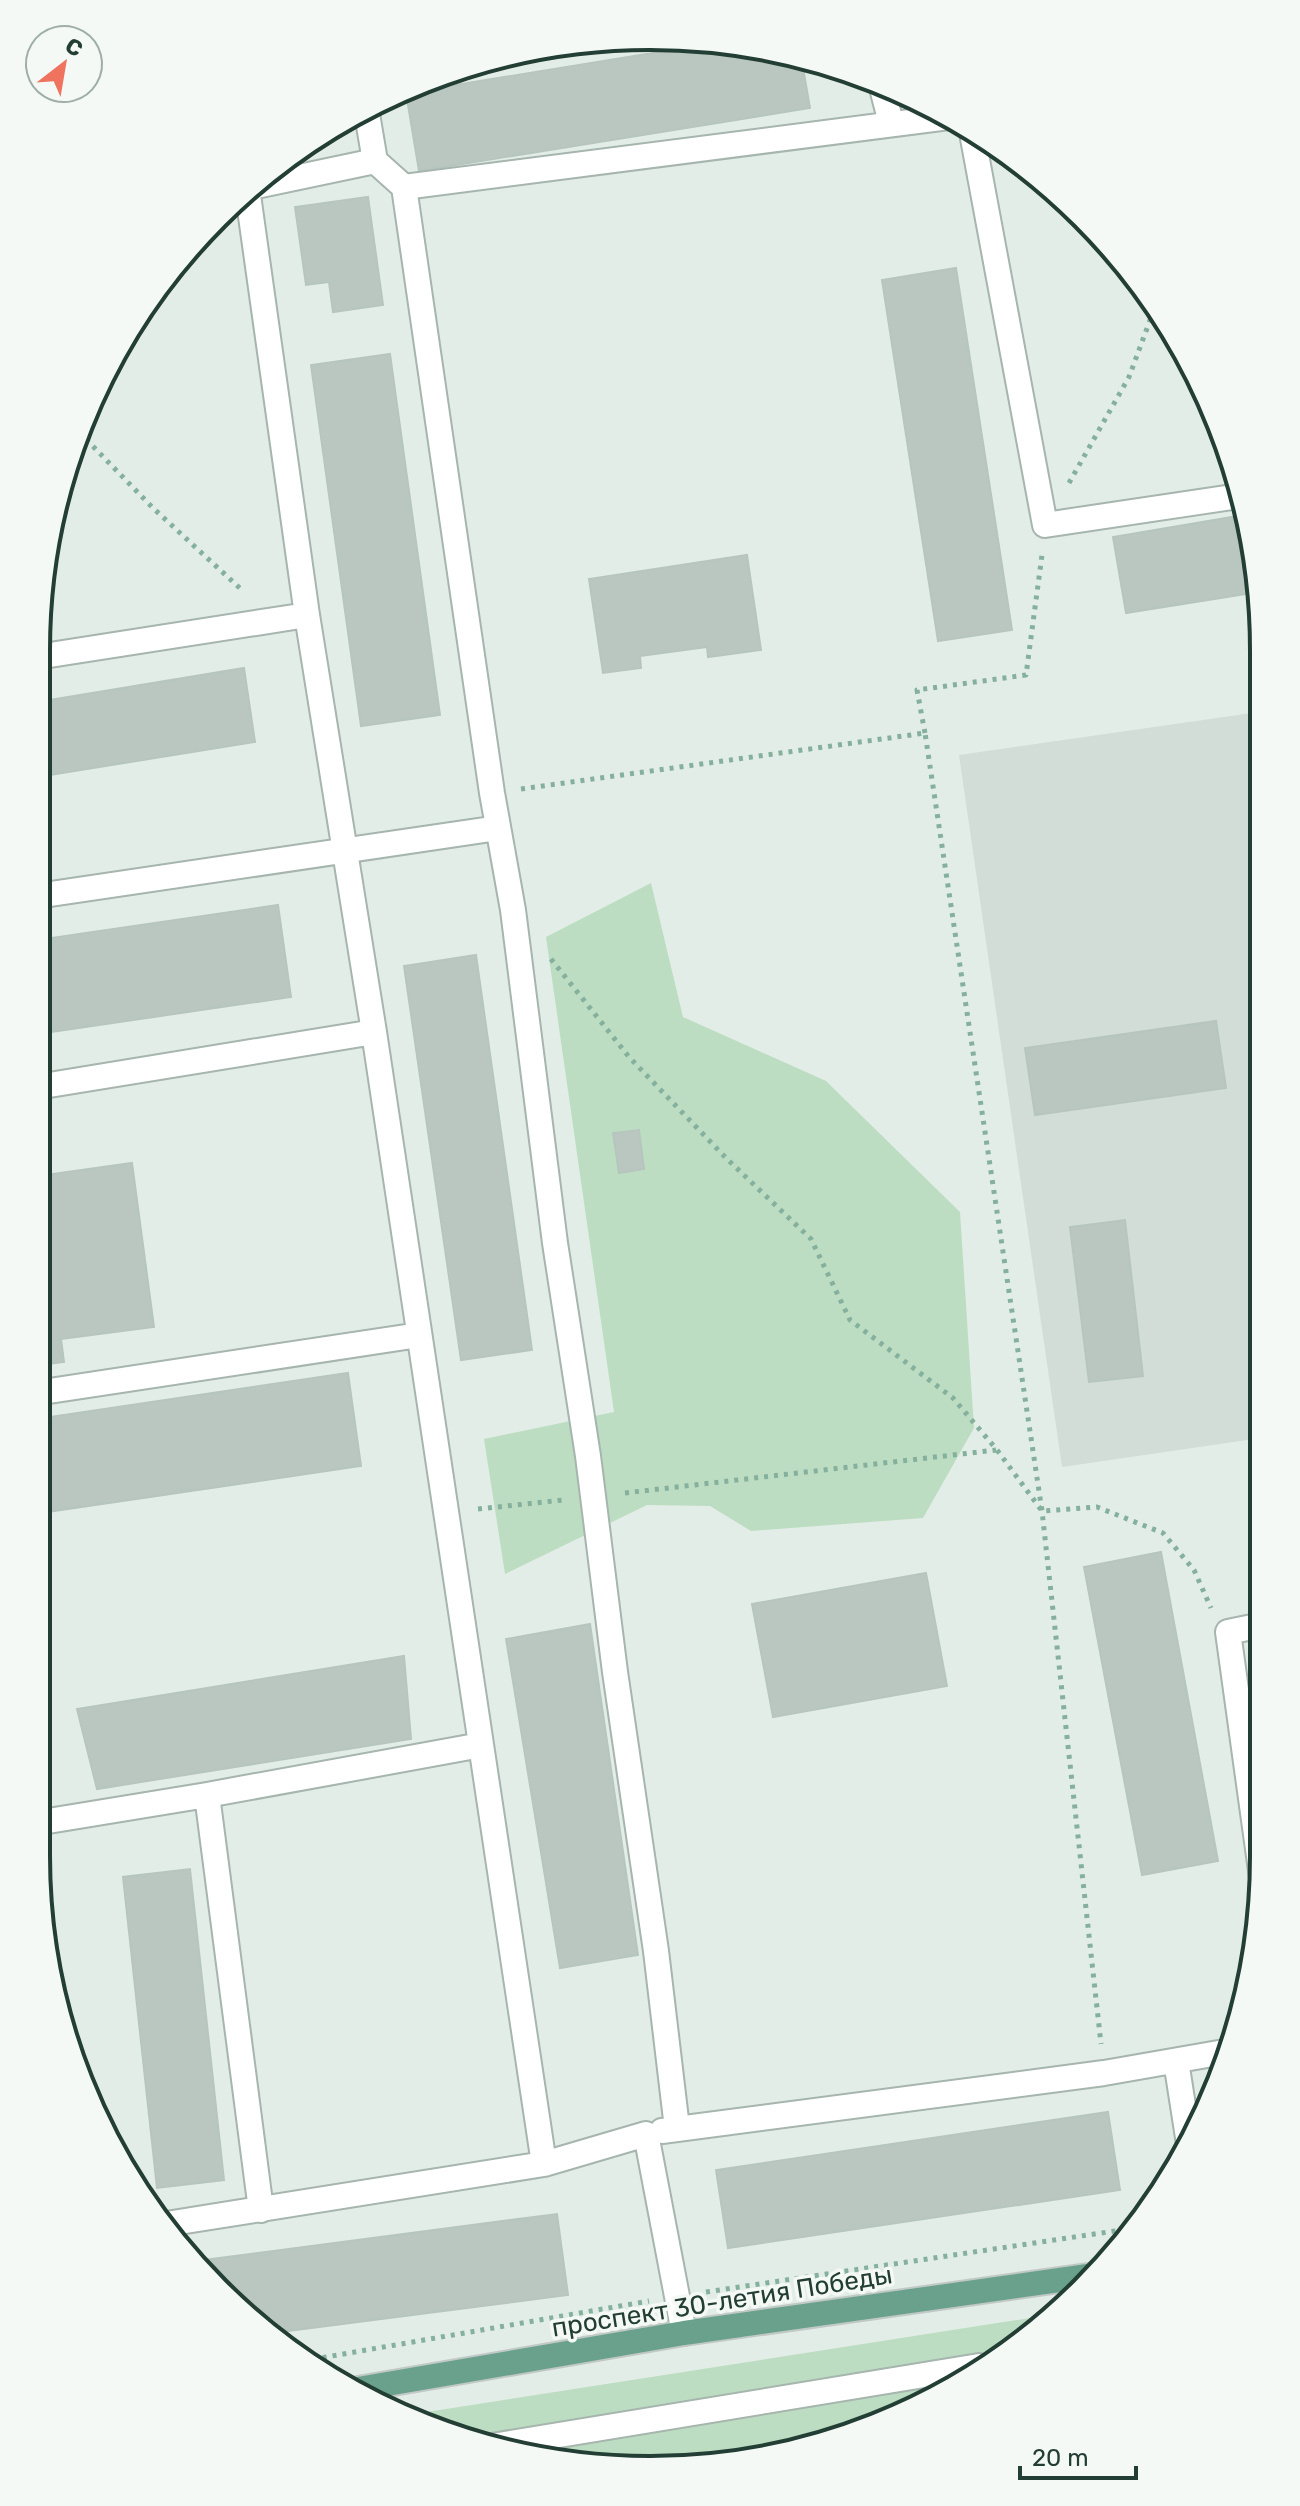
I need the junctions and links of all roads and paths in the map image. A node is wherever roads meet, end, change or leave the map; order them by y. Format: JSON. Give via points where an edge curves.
{"nodes":[{"id":1,"x":885,"y":98,"type":"edge"},
{"id":2,"x":929,"y":119,"type":"edge"},
{"id":3,"x":368,"y":121,"type":"edge"},
{"id":4,"x":891,"y":123,"type":"junction"},
{"id":5,"x":974,"y":145,"type":"edge"},
{"id":6,"x":375,"y":161,"type":"junction"},
{"id":7,"x":275,"y":182,"type":"edge"},
{"id":8,"x":404,"y":187,"type":"junction"},
{"id":9,"x":248,"y":204,"type":"edge"},
{"id":10,"x":88,"y":441,"type":"edge"},
{"id":11,"x":1230,"y":497,"type":"edge"},
{"id":12,"x":307,"y":615,"type":"junction"},
{"id":13,"x":274,"y":620,"type":"junction"},
{"id":14,"x":50,"y":655,"type":"edge"},
{"id":15,"x":492,"y":793,"type":"junction"},
{"id":16,"x":498,"y":828,"type":"junction"},
{"id":17,"x":345,"y":851,"type":"junction"},
{"id":18,"x":50,"y":894,"type":"edge"},
{"id":19,"x":513,"y":910,"type":"junction"},
{"id":20,"x":374,"y":1032,"type":"junction"},
{"id":21,"x":50,"y":1085,"type":"edge"},
{"id":22,"x":419,"y":1335,"type":"junction"},
{"id":23,"x":50,"y":1391,"type":"edge"},
{"id":24,"x":997,"y":1450,"type":"junction"},
{"id":25,"x":593,"y":1496,"type":"junction"},
{"id":26,"x":1042,"y":1511,"type":"junction"},
{"id":27,"x":447,"y":1513,"type":"junction"},
{"id":28,"x":1250,"y":1627,"type":"edge"},
{"id":29,"x":1228,"y":1632,"type":"junction"},
{"id":30,"x":481,"y":1745,"type":"junction"},
{"id":31,"x":1250,"y":1791,"type":"edge"},
{"id":32,"x":207,"y":1795,"type":"junction"},
{"id":33,"x":50,"y":1821,"type":"edge"},
{"id":34,"x":1216,"y":2054,"type":"edge"},
{"id":35,"x":1176,"y":2061,"type":"junction"},
{"id":36,"x":1104,"y":2073,"type":"junction"},
{"id":37,"x":1186,"y":2125,"type":"edge"},
{"id":38,"x":677,"y":2128,"type":"junction"},
{"id":39,"x":646,"y":2134,"type":"junction"},
{"id":40,"x":544,"y":2164,"type":"junction"},
{"id":41,"x":261,"y":2210,"type":"junction"},
{"id":42,"x":175,"y":2223,"type":"edge"},
{"id":43,"x":1118,"y":2230,"type":"edge"},
{"id":44,"x":1076,"y":2278,"type":"edge"},
{"id":45,"x":679,"y":2296,"type":"junction"},
{"id":46,"x":684,"y":2333,"type":"junction"},
{"id":47,"x":321,"y":2358,"type":"edge"},
{"id":48,"x":961,"y":2369,"type":"edge"},
{"id":49,"x":371,"y":2387,"type":"edge"},
{"id":50,"x":520,"y":2441,"type":"edge"}],
"edges":[{"from":1,"to":4,"type":"street"},
{"from":2,"to":4,"type":"street"},
{"from":3,"to":6,"type":"street"},
{"from":4,"to":8,"type":"street"},
{"from":5,"to":11,"type":"street","via":[[1045,525]]},
{"from":6,"to":7,"type":"street"},
{"from":6,"to":8,"type":"street"},
{"from":8,"to":15,"type":"street"},
{"from":9,"to":12,"type":"street"},
{"from":10,"to":13,"type":"path"},
{"from":12,"to":13,"type":"street"},
{"from":12,"to":17,"type":"street"},
{"from":13,"to":14,"type":"street"},
{"from":15,"to":16,"type":"street"},
{"from":15,"to":26,"type":"path","via":[[925,733]]},
{"from":16,"to":17,"type":"street"},
{"from":16,"to":19,"type":"street"},
{"from":17,"to":18,"type":"street"},
{"from":17,"to":20,"type":"street"},
{"from":19,"to":24,"type":"path","via":[[629,1057],[811,1239],[850,1320],[953,1398]]},
{"from":19,"to":25,"type":"street"},
{"from":20,"to":21,"type":"street"},
{"from":20,"to":22,"type":"street"},
{"from":22,"to":23,"type":"street"},
{"from":22,"to":27,"type":"street"},
{"from":24,"to":25,"type":"path"},
{"from":24,"to":26,"type":"path"},
{"from":25,"to":27,"type":"path"},
{"from":25,"to":38,"type":"street"},
{"from":26,"to":29,"type":"path","via":[[1097,1507],[1163,1533],[1194,1570]]},
{"from":26,"to":36,"type":"path"},
{"from":27,"to":30,"type":"street"},
{"from":28,"to":29,"type":"street"},
{"from":29,"to":31,"type":"street"},
{"from":30,"to":32,"type":"street"},
{"from":30,"to":40,"type":"street"},
{"from":32,"to":33,"type":"street"},
{"from":32,"to":41,"type":"street"},
{"from":34,"to":35,"type":"street"},
{"from":35,"to":36,"type":"street"},
{"from":35,"to":37,"type":"street"},
{"from":36,"to":38,"type":"street"},
{"from":38,"to":39,"type":"street"},
{"from":39,"to":40,"type":"street"},
{"from":39,"to":45,"type":"street"},
{"from":40,"to":41,"type":"street"},
{"from":41,"to":42,"type":"street"},
{"from":43,"to":45,"type":"path"},
{"from":44,"to":46,"type":"main road","name":"проспект 30-летия Победы"},
{"from":45,"to":46,"type":"street"},
{"from":45,"to":47,"type":"path"},
{"from":46,"to":49,"type":"main road","name":"проспект 30-летия Победы"},
{"from":48,"to":50,"type":"street"}]}
